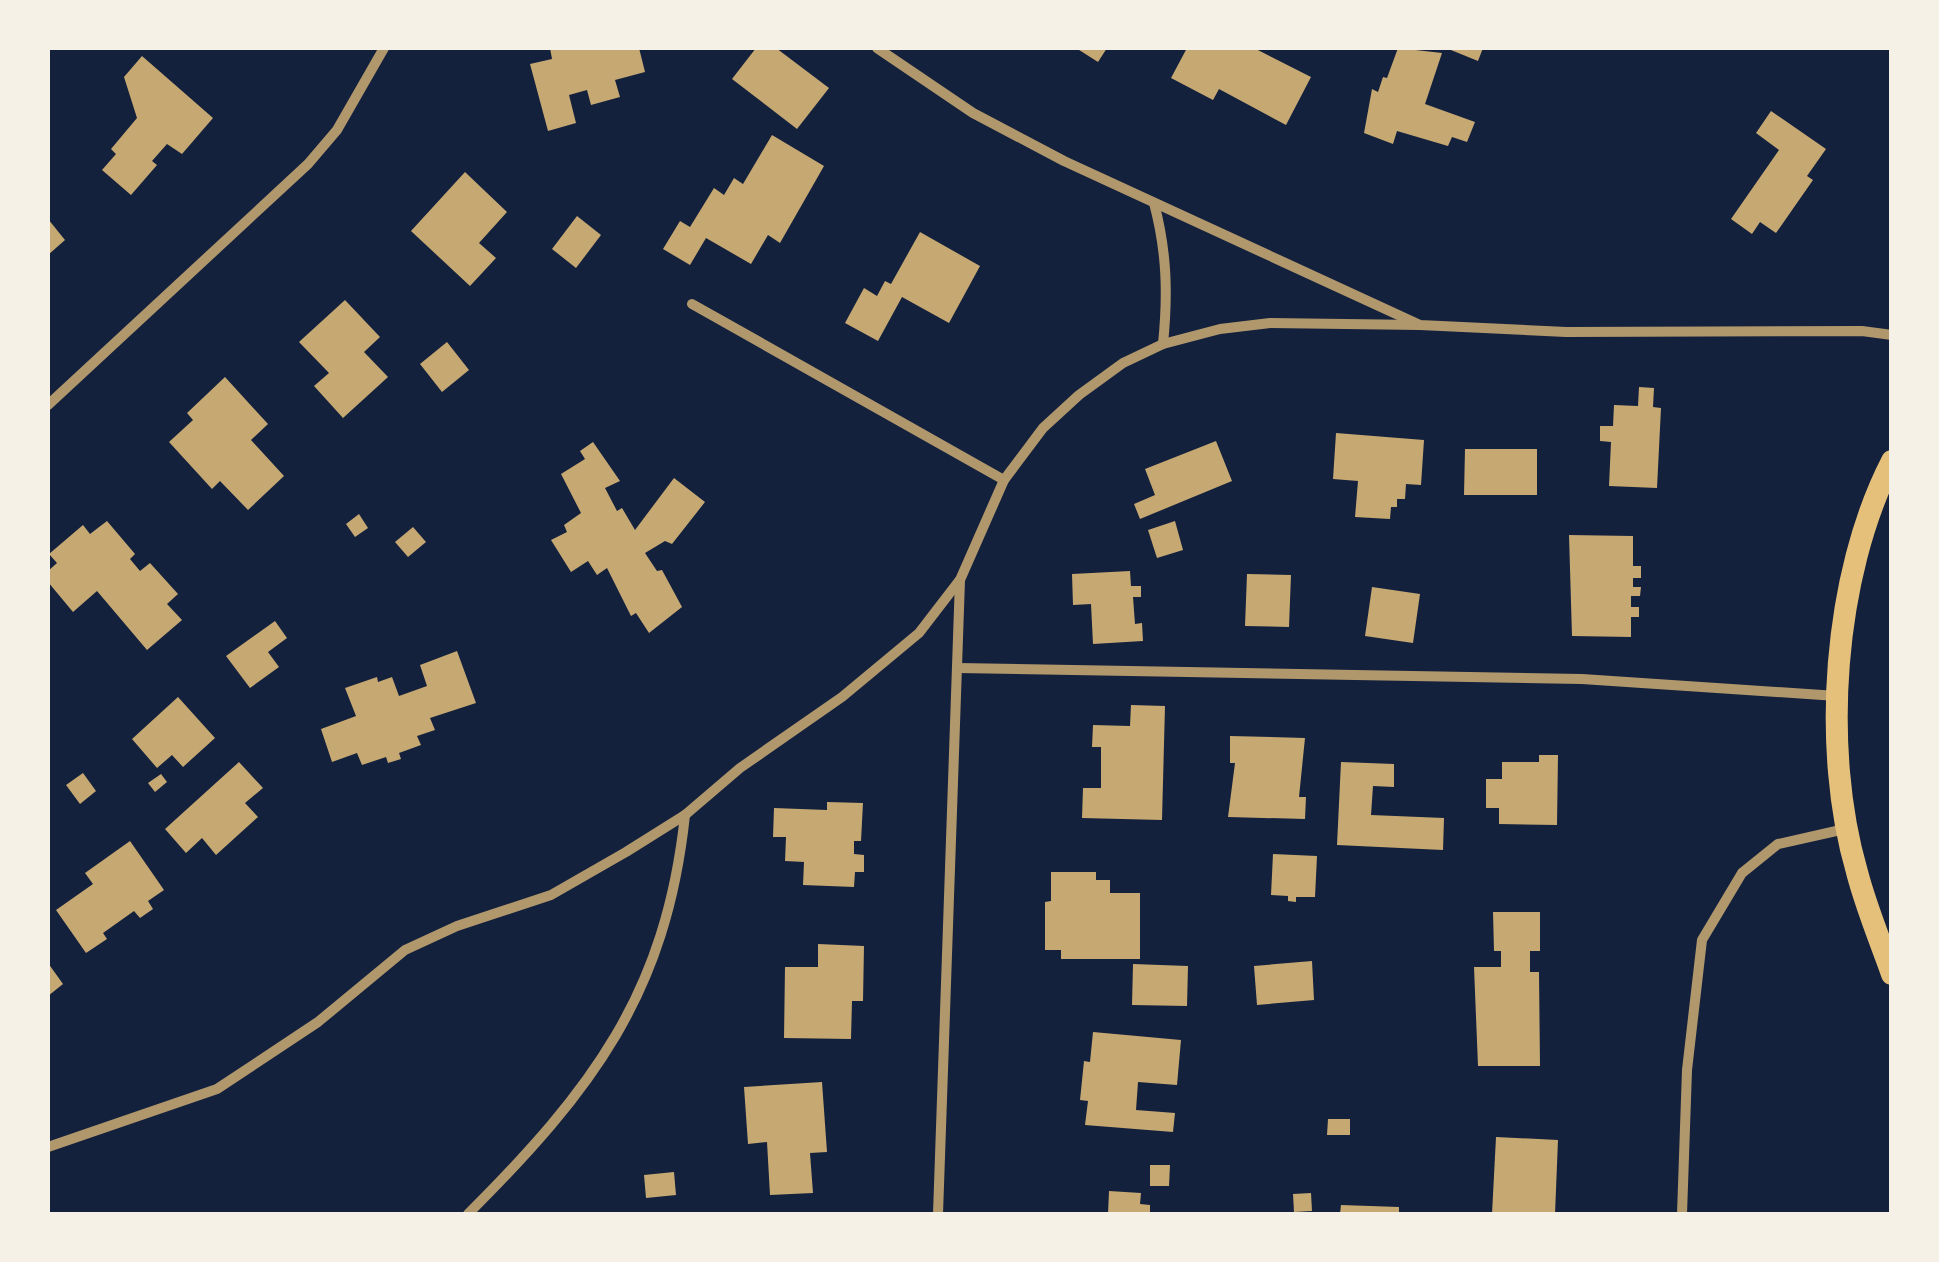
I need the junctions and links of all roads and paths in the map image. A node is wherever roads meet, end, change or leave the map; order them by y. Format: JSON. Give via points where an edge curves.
{"nodes":[{"id":1,"x":384,"y":48,"type":"edge"},
{"id":2,"x":878,"y":48,"type":"edge"},
{"id":3,"x":1154,"y":203,"type":"junction"},
{"id":4,"x":692,"y":304,"type":"dead end"},
{"id":5,"x":1420,"y":325,"type":"junction"},
{"id":6,"x":1892,"y":335,"type":"edge"},
{"id":7,"x":1163,"y":344,"type":"junction"},
{"id":8,"x":48,"y":404,"type":"edge"},
{"id":9,"x":1892,"y":460,"type":"edge"},
{"id":10,"x":1004,"y":480,"type":"junction"},
{"id":11,"x":960,"y":580,"type":"junction"},
{"id":12,"x":958,"y":668,"type":"junction"},
{"id":13,"x":1838,"y":696,"type":"junction"},
{"id":14,"x":685,"y":815,"type":"junction"},
{"id":15,"x":1848,"y":829,"type":"junction"},
{"id":16,"x":1892,"y":974,"type":"edge"},
{"id":17,"x":48,"y":1147,"type":"edge"},
{"id":18,"x":468,"y":1214,"type":"edge"},
{"id":19,"x":938,"y":1214,"type":"edge"},
{"id":20,"x":1682,"y":1214,"type":"edge"}],
"edges":[{"from":1,"to":8,"type":"street","via":[[337,130],[308,164]]},
{"from":2,"to":3,"type":"street","via":[[973,114]]},
{"from":3,"to":5,"type":"street"},
{"from":3,"to":7,"type":"street","via":[[1166,247]]},
{"from":4,"to":10,"type":"street"},
{"from":5,"to":6,"type":"street"},
{"from":5,"to":7,"type":"street","via":[[1270,323]]},
{"from":7,"to":10,"type":"street","via":[[1080,395]]},
{"from":9,"to":13,"type":"main road","via":[[1854,571]]},
{"from":10,"to":11,"type":"street"},
{"from":11,"to":12,"type":"street"},
{"from":11,"to":14,"type":"street","via":[[919,633]]},
{"from":12,"to":13,"type":"street","via":[[1582,679]]},
{"from":12,"to":19,"type":"street"},
{"from":13,"to":15,"type":"main road"},
{"from":14,"to":17,"type":"street","via":[[550,895],[405,950],[318,1022],[217,1090]]},
{"from":14,"to":18,"type":"street","via":[[665,932],[631,1010],[542,1140]]},
{"from":15,"to":16,"type":"main road"},
{"from":15,"to":20,"type":"street","via":[[1778,844],[1742,873],[1702,940],[1687,1070]]}]}
